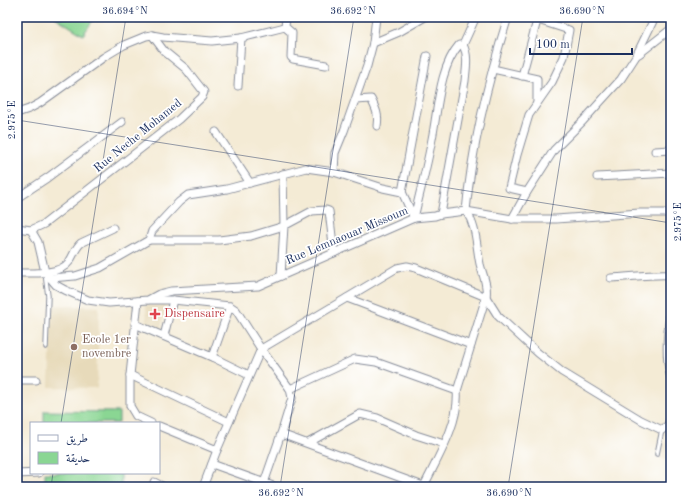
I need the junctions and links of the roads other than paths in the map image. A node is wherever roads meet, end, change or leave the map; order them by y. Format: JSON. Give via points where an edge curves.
{"nodes":[{"id":1,"x":286,"y":17,"type":"edge"},
{"id":2,"x":376,"y":17,"type":"edge"},
{"id":3,"x":424,"y":17,"type":"edge"},
{"id":4,"x":508,"y":17,"type":"edge"},
{"id":5,"x":655,"y":17,"type":"edge"},
{"id":6,"x":538,"y":19,"type":"edge"},
{"id":7,"x":474,"y":21,"type":"dead end"},
{"id":8,"x":285,"y":27,"type":"junction"},
{"id":9,"x":671,"y":29,"type":"edge"},
{"id":10,"x":152,"y":35,"type":"junction"},
{"id":11,"x":241,"y":38,"type":"junction"},
{"id":12,"x":373,"y":43,"type":"junction"},
{"id":13,"x":463,"y":45,"type":"junction"},
{"id":14,"x":428,"y":56,"type":"dead end"},
{"id":15,"x":636,"y":56,"type":"junction"},
{"id":16,"x":326,"y":65,"type":"dead end"},
{"id":17,"x":493,"y":69,"type":"junction"},
{"id":18,"x":522,"y":76,"type":"junction"},
{"id":19,"x":238,"y":86,"type":"dead end"},
{"id":20,"x":356,"y":100,"type":"junction"},
{"id":21,"x":537,"y":103,"type":"junction"},
{"id":22,"x":17,"y":113,"type":"edge"},
{"id":23,"x":122,"y":122,"type":"dead end"},
{"id":24,"x":377,"y":126,"type":"dead end"},
{"id":25,"x":216,"y":132,"type":"dead end"},
{"id":26,"x":655,"y":150,"type":"dead end"},
{"id":27,"x":671,"y":150,"type":"edge"},
{"id":28,"x":334,"y":172,"type":"junction"},
{"id":29,"x":671,"y":173,"type":"edge"},
{"id":30,"x":283,"y":174,"type":"junction"},
{"id":31,"x":597,"y":177,"type":"dead end"},
{"id":32,"x":250,"y":182,"type":"junction"},
{"id":33,"x":402,"y":192,"type":"junction"},
{"id":34,"x":527,"y":192,"type":"junction"},
{"id":35,"x":17,"y":198,"type":"edge"},
{"id":36,"x":466,"y":211,"type":"junction"},
{"id":37,"x":671,"y":213,"type":"edge"},
{"id":38,"x":441,"y":214,"type":"junction"},
{"id":39,"x":414,"y":218,"type":"junction"},
{"id":40,"x":512,"y":219,"type":"junction"},
{"id":41,"x":284,"y":226,"type":"junction"},
{"id":42,"x":17,"y":228,"type":"edge"},
{"id":43,"x":113,"y":228,"type":"dead end"},
{"id":44,"x":31,"y":230,"type":"junction"},
{"id":45,"x":149,"y":240,"type":"junction"},
{"id":46,"x":334,"y":253,"type":"junction"},
{"id":47,"x":45,"y":272,"type":"junction"},
{"id":48,"x":17,"y":273,"type":"edge"},
{"id":49,"x":671,"y":275,"type":"edge"},
{"id":50,"x":281,"y":276,"type":"junction"},
{"id":51,"x":50,"y":278,"type":"junction"},
{"id":52,"x":611,"y":278,"type":"dead end"},
{"id":53,"x":671,"y":296,"type":"edge"},
{"id":54,"x":486,"y":297,"type":"junction"},
{"id":55,"x":347,"y":298,"type":"junction"},
{"id":56,"x":148,"y":300,"type":"junction"},
{"id":57,"x":173,"y":300,"type":"junction"},
{"id":58,"x":138,"y":301,"type":"junction"},
{"id":59,"x":230,"y":306,"type":"junction"},
{"id":60,"x":670,"y":316,"type":"edge"},
{"id":61,"x":136,"y":324,"type":"junction"},
{"id":62,"x":164,"y":336,"type":"junction"},
{"id":63,"x":471,"y":345,"type":"junction"},
{"id":64,"x":46,"y":347,"type":"dead end"},
{"id":65,"x":261,"y":349,"type":"junction"},
{"id":66,"x":669,"y":350,"type":"edge"},
{"id":67,"x":212,"y":357,"type":"junction"},
{"id":68,"x":130,"y":375,"type":"junction"},
{"id":69,"x":249,"y":375,"type":"junction"},
{"id":70,"x":671,"y":378,"type":"edge"},
{"id":71,"x":17,"y":380,"type":"edge"},
{"id":72,"x":36,"y":380,"type":"dead end"},
{"id":73,"x":290,"y":389,"type":"junction"},
{"id":74,"x":457,"y":391,"type":"junction"},
{"id":75,"x":671,"y":418,"type":"edge"},
{"id":76,"x":149,"y":422,"type":"edge"},
{"id":77,"x":229,"y":422,"type":"junction"},
{"id":78,"x":160,"y":426,"type":"edge"},
{"id":79,"x":662,"y":430,"type":"junction"},
{"id":80,"x":281,"y":434,"type":"junction"},
{"id":81,"x":308,"y":443,"type":"junction"},
{"id":82,"x":444,"y":444,"type":"junction"},
{"id":83,"x":217,"y":450,"type":"junction"},
{"id":84,"x":657,"y":454,"type":"dead end"},
{"id":85,"x":212,"y":464,"type":"junction"},
{"id":86,"x":30,"y":473,"type":"edge"},
{"id":87,"x":17,"y":474,"type":"edge"},
{"id":88,"x":154,"y":482,"type":"dead end"},
{"id":89,"x":264,"y":483,"type":"junction"},
{"id":90,"x":164,"y":487,"type":"edge"},
{"id":91,"x":203,"y":487,"type":"edge"},
{"id":92,"x":276,"y":487,"type":"edge"},
{"id":93,"x":425,"y":487,"type":"edge"}],
"edges":[{"from":1,"to":8,"type":"street"},
{"from":2,"to":12,"type":"street"},
{"from":3,"to":12,"type":"street"},
{"from":4,"to":17,"type":"street"},
{"from":5,"to":15,"type":"street"},
{"from":6,"to":18,"type":"street"},
{"from":6,"to":21,"type":"street","via":[[569,30],[564,57],[552,82]]},
{"from":7,"to":13,"type":"street"},
{"from":8,"to":11,"type":"street"},
{"from":8,"to":16,"type":"street","via":[[292,33],[293,59]]},
{"from":9,"to":15,"type":"street"},
{"from":10,"to":11,"type":"street","via":[[204,41]]},
{"from":10,"to":22,"type":"street","via":[[124,45],[40,103]]},
{"from":10,"to":44,"type":"street","name":"Rue Neche Mohamed","via":[[164,51],[186,69],[204,92],[202,97],[179,119],[50,220]]},
{"from":11,"to":19,"type":"street"},
{"from":12,"to":20,"type":"street"},
{"from":13,"to":38,"type":"street","via":[[467,60],[465,81]]},
{"from":13,"to":39,"type":"street","via":[[458,45],[452,53],[445,69]]},
{"from":14,"to":33,"type":"street"},
{"from":15,"to":34,"type":"street","via":[[621,79],[554,150]]},
{"from":17,"to":18,"type":"street"},
{"from":17,"to":36,"type":"street","via":[[477,136]]},
{"from":18,"to":21,"type":"street","via":[[537,79]]},
{"from":20,"to":24,"type":"street","via":[[371,99],[377,109]]},
{"from":20,"to":28,"type":"street","via":[[335,153]]},
{"from":21,"to":34,"type":"street","via":[[529,115],[509,188]]},
{"from":23,"to":35,"type":"street"},
{"from":25,"to":32,"type":"street"},
{"from":26,"to":27,"type":"street"},
{"from":28,"to":30,"type":"street","via":[[306,168]]},
{"from":28,"to":33,"type":"street"},
{"from":29,"to":31,"type":"street"},
{"from":30,"to":32,"type":"street"},
{"from":30,"to":41,"type":"street"},
{"from":32,"to":45,"type":"street","via":[[227,189],[188,195],[152,231]]},
{"from":33,"to":39,"type":"street"},
{"from":34,"to":40,"type":"street"},
{"from":36,"to":38,"type":"street","name":"Rue Lemnaouar Missoum"},
{"from":36,"to":40,"type":"street","name":"Rue Lemnaouar Missoum"},
{"from":36,"to":54,"type":"street","via":[[475,231],[480,265],[488,289]]},
{"from":37,"to":40,"type":"street","name":"Rue Lemnaouar Missoum"},
{"from":38,"to":39,"type":"street","name":"Rue Lemnaouar Missoum"},
{"from":39,"to":46,"type":"street","name":"Rue Lemnaouar Missoum"},
{"from":41,"to":45,"type":"street","via":[[251,236],[219,240]]},
{"from":41,"to":46,"type":"street","via":[[312,211],[330,211]]},
{"from":41,"to":50,"type":"street"},
{"from":42,"to":44,"type":"street"},
{"from":43,"to":47,"type":"street","via":[[77,246],[69,263]]},
{"from":44,"to":47,"type":"street","via":[[38,242]]},
{"from":45,"to":51,"type":"street","via":[[100,268],[75,276]]},
{"from":46,"to":50,"type":"street","name":"Rue Lemnaouar Missoum"},
{"from":47,"to":48,"type":"street"},
{"from":47,"to":51,"type":"street","name":"Rue Lemnaouar Missoum"},
{"from":47,"to":64,"type":"lane","via":[[48,296]]},
{"from":49,"to":52,"type":"street"},
{"from":50,"to":56,"type":"street","name":"Rue Lemnaouar Missoum","via":[[258,286],[171,291]]},
{"from":51,"to":58,"type":"street","name":"Rue Lemnaouar Missoum","via":[[56,285],[88,300],[109,303]]},
{"from":53,"to":60,"type":"street"},
{"from":54,"to":55,"type":"street","via":[[407,266],[397,268]]},
{"from":54,"to":63,"type":"street"},
{"from":54,"to":79,"type":"street","via":[[498,316],[562,372]]},
{"from":55,"to":63,"type":"street"},
{"from":55,"to":65,"type":"street"},
{"from":56,"to":57,"type":"street"},
{"from":56,"to":58,"type":"street","name":"Rue Lemnaouar Missoum"},
{"from":57,"to":59,"type":"street"},
{"from":57,"to":62,"type":"street"},
{"from":58,"to":61,"type":"street"},
{"from":59,"to":65,"type":"street","via":[[236,310]]},
{"from":59,"to":67,"type":"street"},
{"from":60,"to":66,"type":"street","via":[[666,338]]},
{"from":61,"to":62,"type":"street"},
{"from":61,"to":68,"type":"street"},
{"from":62,"to":67,"type":"street"},
{"from":63,"to":74,"type":"street"},
{"from":65,"to":69,"type":"street"},
{"from":65,"to":73,"type":"street"},
{"from":66,"to":70,"type":"street","via":[[668,366]]},
{"from":67,"to":69,"type":"street"},
{"from":68,"to":76,"type":"street","via":[[130,406],[136,416]]},
{"from":68,"to":77,"type":"street"},
{"from":69,"to":77,"type":"street"},
{"from":71,"to":72,"type":"street"},
{"from":73,"to":74,"type":"street","via":[[355,359],[376,362]]},
{"from":73,"to":80,"type":"street","via":[[292,398]]},
{"from":74,"to":82,"type":"street","via":[[458,401],[452,429]]},
{"from":75,"to":79,"type":"street"},
{"from":77,"to":83,"type":"street"},
{"from":78,"to":83,"type":"street"},
{"from":79,"to":84,"type":"lane"},
{"from":80,"to":81,"type":"street"},
{"from":80,"to":89,"type":"street"},
{"from":81,"to":82,"type":"street","via":[[360,414]]},
{"from":81,"to":93,"type":"street"},
{"from":82,"to":93,"type":"street"},
{"from":83,"to":85,"type":"street"},
{"from":85,"to":89,"type":"street"},
{"from":85,"to":91,"type":"street"},
{"from":86,"to":87,"type":"street"},
{"from":88,"to":90,"type":"street"},
{"from":89,"to":92,"type":"street"}]}
